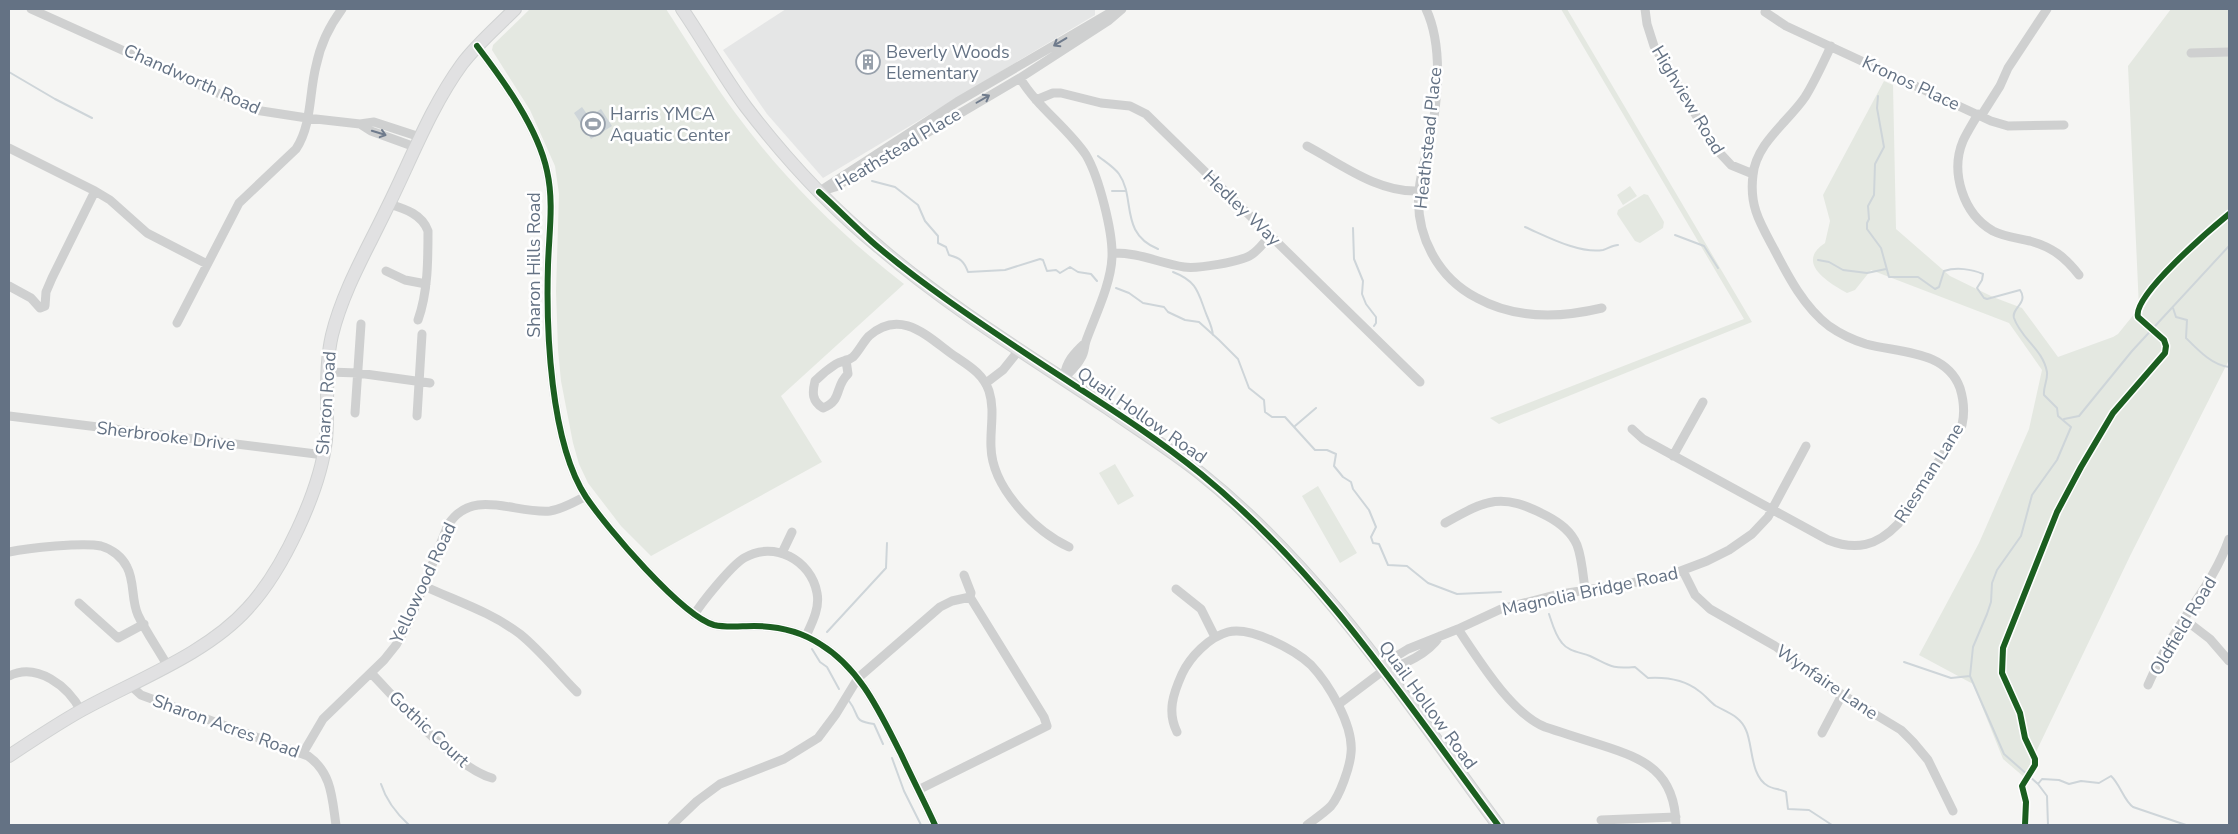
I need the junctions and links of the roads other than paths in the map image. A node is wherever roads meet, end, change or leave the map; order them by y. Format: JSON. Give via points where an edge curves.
{"nodes":[{"id":1,"x":31,"y":9,"type":"edge"},
{"id":2,"x":515,"y":9,"type":"edge"},
{"id":3,"x":682,"y":9,"type":"edge"},
{"id":4,"x":1426,"y":9,"type":"edge"},
{"id":5,"x":1645,"y":9,"type":"edge"},
{"id":6,"x":338,"y":10,"type":"edge"},
{"id":7,"x":1120,"y":10,"type":"edge"},
{"id":8,"x":2044,"y":10,"type":"edge"},
{"id":9,"x":1765,"y":12,"type":"dead end"},
{"id":10,"x":477,"y":46,"type":"junction"},
{"id":11,"x":1831,"y":46,"type":"junction"},
{"id":12,"x":2229,"y":52,"type":"edge"},
{"id":13,"x":2191,"y":53,"type":"dead end"},
{"id":14,"x":1020,"y":78,"type":"junction"},
{"id":15,"x":1036,"y":100,"type":"junction"},
{"id":16,"x":1980,"y":115,"type":"junction"},
{"id":17,"x":308,"y":118,"type":"junction"},
{"id":18,"x":2064,"y":126,"type":"dead end"},
{"id":19,"x":418,"y":142,"type":"junction"},
{"id":20,"x":1307,"y":146,"type":"dead end"},
{"id":21,"x":9,"y":148,"type":"edge"},
{"id":22,"x":1753,"y":174,"type":"junction"},
{"id":23,"x":95,"y":191,"type":"junction"},
{"id":24,"x":1419,"y":191,"type":"junction"},
{"id":25,"x":819,"y":192,"type":"junction"},
{"id":26,"x":390,"y":204,"type":"junction"},
{"id":27,"x":1270,"y":236,"type":"junction"},
{"id":28,"x":1112,"y":253,"type":"junction"},
{"id":29,"x":207,"y":264,"type":"junction"},
{"id":30,"x":386,"y":271,"type":"dead end"},
{"id":31,"x":2079,"y":275,"type":"dead end"},
{"id":32,"x":426,"y":284,"type":"junction"},
{"id":33,"x":9,"y":286,"type":"edge"},
{"id":34,"x":1602,"y":308,"type":"dead end"},
{"id":35,"x":418,"y":320,"type":"dead end"},
{"id":36,"x":177,"y":323,"type":"dead end"},
{"id":37,"x":361,"y":324,"type":"dead end"},
{"id":38,"x":422,"y":334,"type":"dead end"},
{"id":39,"x":1019,"y":350,"type":"junction"},
{"id":40,"x":846,"y":360,"type":"junction"},
{"id":41,"x":329,"y":372,"type":"junction"},
{"id":42,"x":358,"y":373,"type":"junction"},
{"id":43,"x":1064,"y":378,"type":"junction"},
{"id":44,"x":420,"y":381,"type":"junction"},
{"id":45,"x":1420,"y":382,"type":"dead end"},
{"id":46,"x":430,"y":383,"type":"dead end"},
{"id":47,"x":986,"y":383,"type":"junction"},
{"id":48,"x":1703,"y":402,"type":"dead end"},
{"id":49,"x":356,"y":413,"type":"dead end"},
{"id":50,"x":9,"y":416,"type":"edge"},
{"id":51,"x":418,"y":416,"type":"dead end"},
{"id":52,"x":1632,"y":429,"type":"dead end"},
{"id":53,"x":1806,"y":446,"type":"dead end"},
{"id":54,"x":324,"y":455,"type":"junction"},
{"id":55,"x":1674,"y":456,"type":"junction"},
{"id":56,"x":586,"y":496,"type":"junction"},
{"id":57,"x":1772,"y":510,"type":"junction"},
{"id":58,"x":1445,"y":523,"type":"dead end"},
{"id":59,"x":792,"y":532,"type":"dead end"},
{"id":60,"x":2229,"y":539,"type":"edge"},
{"id":61,"x":1070,"y":547,"type":"dead end"},
{"id":62,"x":9,"y":552,"type":"edge"},
{"id":63,"x":782,"y":552,"type":"junction"},
{"id":64,"x":1683,"y":571,"type":"junction"},
{"id":65,"x":964,"y":575,"type":"dead end"},
{"id":66,"x":424,"y":586,"type":"junction"},
{"id":67,"x":1176,"y":588,"type":"dead end"},
{"id":68,"x":1585,"y":590,"type":"junction"},
{"id":69,"x":970,"y":597,"type":"junction"},
{"id":70,"x":79,"y":603,"type":"dead end"},
{"id":71,"x":694,"y":615,"type":"junction"},
{"id":72,"x":2184,"y":619,"type":"junction"},
{"id":73,"x":144,"y":624,"type":"junction"},
{"id":74,"x":1458,"y":629,"type":"junction"},
{"id":75,"x":806,"y":636,"type":"junction"},
{"id":76,"x":1215,"y":637,"type":"junction"},
{"id":77,"x":2229,"y":661,"type":"edge"},
{"id":78,"x":167,"y":665,"type":"junction"},
{"id":79,"x":1384,"y":670,"type":"junction"},
{"id":80,"x":371,"y":673,"type":"junction"},
{"id":81,"x":9,"y":676,"type":"edge"},
{"id":82,"x":858,"y":678,"type":"junction"},
{"id":83,"x":130,"y":685,"type":"junction"},
{"id":84,"x":2148,"y":685,"type":"dead end"},
{"id":85,"x":577,"y":692,"type":"dead end"},
{"id":86,"x":1842,"y":695,"type":"junction"},
{"id":87,"x":1339,"y":704,"type":"junction"},
{"id":88,"x":81,"y":711,"type":"junction"},
{"id":89,"x":1177,"y":732,"type":"dead end"},
{"id":90,"x":1822,"y":733,"type":"dead end"},
{"id":91,"x":303,"y":753,"type":"junction"},
{"id":92,"x":9,"y":756,"type":"edge"},
{"id":93,"x":492,"y":778,"type":"dead end"},
{"id":94,"x":918,"y":790,"type":"junction"},
{"id":95,"x":1953,"y":811,"type":"dead end"},
{"id":96,"x":1602,"y":820,"type":"dead end"},
{"id":97,"x":1676,"y":821,"type":"edge"},
{"id":98,"x":336,"y":825,"type":"edge"},
{"id":99,"x":672,"y":825,"type":"edge"},
{"id":100,"x":935,"y":825,"type":"edge"},
{"id":101,"x":1307,"y":825,"type":"edge"},
{"id":102,"x":1498,"y":825,"type":"edge"}],
"edges":[{"from":1,"to":17,"type":"street","name":"Chandworth Road","via":[[239,104],[269,113]]},
{"from":2,"to":10,"type":"main road","name":"Sharon Road"},
{"from":3,"to":25,"type":"main road","name":"Quail Hollow Road","via":[[745,105]]},
{"from":4,"to":24,"type":"street","name":"Heathstead Place","via":[[1437,48],[1436,92]]},
{"from":5,"to":22,"type":"street","name":"Highview Road","via":[[1646,24],[1654,46],[1717,150],[1731,166]]},
{"from":6,"to":17,"type":"street","via":[[318,57]]},
{"from":7,"to":14,"type":"street","name":"Heathstead Place"},
{"from":7,"to":25,"type":"street","name":"Heathstead Place","one_way":true,"via":[[957,102]]},
{"from":8,"to":16,"type":"street"},
{"from":9,"to":11,"type":"street","name":"Kronos Place","via":[[1786,26]]},
{"from":10,"to":19,"type":"main road","name":"Sharon Road","via":[[447,86]]},
{"from":10,"to":56,"type":"street","name":"Sharon Hills Road","via":[[522,113],[546,168],[550,194],[548,290],[552,376],[565,445]]},
{"from":11,"to":16,"type":"street","name":"Kronos Place"},
{"from":11,"to":22,"type":"street","name":"Riesman Lane","via":[[1804,98],[1765,145]]},
{"from":12,"to":13,"type":"street"},
{"from":14,"to":15,"type":"street"},
{"from":25,"to":14,"type":"street","name":"Heathstead Place","one_way":true,"via":[[835,187]]},
{"from":15,"to":27,"type":"street","name":"Hedley Way","via":[[1061,92],[1139,110]]},
{"from":15,"to":28,"type":"street","via":[[1091,164],[1099,186]]},
{"from":16,"to":18,"type":"street","name":"Kronos Place","via":[[2008,126]]},
{"from":16,"to":31,"type":"street","via":[[1963,141],[1958,159],[1959,181],[1970,207],[1982,223],[1993,230],[2050,249],[2066,259]]},
{"from":17,"to":19,"type":"street","name":"Chandworth Road","via":[[360,124],[374,122]]},
{"from":17,"to":29,"type":"street","via":[[304,136],[296,149],[239,203]]},
{"from":19,"to":26,"type":"main road","name":"Sharon Road"},
{"from":20,"to":24,"type":"street","via":[[1382,185]]},
{"from":21,"to":23,"type":"street"},
{"from":22,"to":57,"type":"street","name":"Riesman Lane","via":[[1755,214],[1810,308],[1844,335],[1864,343],[1931,358],[1942,365],[1956,380],[1964,399],[1965,414],[1962,425],[1898,524],[1878,541],[1843,546]]},
{"from":23,"to":29,"type":"street","via":[[147,233]]},
{"from":23,"to":33,"type":"street","via":[[52,278],[45,306],[40,308],[31,298]]},
{"from":24,"to":34,"type":"street","name":"Heathstead Place","via":[[1419,215],[1426,241],[1446,274],[1461,289],[1492,306],[1529,314],[1569,314]]},
{"from":25,"to":39,"type":"main road","name":"Quail Hollow Road","via":[[927,286]]},
{"from":26,"to":32,"type":"street","via":[[408,210],[425,223],[428,230]]},
{"from":26,"to":41,"type":"main road","name":"Sharon Road","via":[[351,281],[338,315],[331,338]]},
{"from":27,"to":28,"type":"street","via":[[1243,259],[1196,267],[1185,268],[1131,254]]},
{"from":27,"to":45,"type":"street","name":"Hedley Way"},
{"from":28,"to":43,"type":"street","via":[[1111,268],[1085,350]]},
{"from":29,"to":36,"type":"street"},
{"from":30,"to":32,"type":"street","via":[[405,280]]},
{"from":32,"to":35,"type":"street"},
{"from":37,"to":42,"type":"street"},
{"from":38,"to":44,"type":"street"},
{"from":39,"to":43,"type":"main road","name":"Quail Hollow Road"},
{"from":39,"to":47,"type":"street","via":[[1003,370]]},
{"from":40,"to":40,"type":"street","via":[[837,363],[815,381],[812,393],[816,404],[823,408],[837,399],[839,385],[848,374]]},
{"from":40,"to":47,"type":"street","via":[[852,358],[872,334],[889,326],[903,325],[920,330],[975,370]]},
{"from":41,"to":42,"type":"street"},
{"from":41,"to":54,"type":"main road","name":"Sharon Road"},
{"from":42,"to":44,"type":"street"},
{"from":42,"to":49,"type":"street"},
{"from":43,"to":79,"type":"main road","name":"Quail Hollow Road","via":[[1200,473],[1239,507],[1300,567]]},
{"from":44,"to":46,"type":"street"},
{"from":44,"to":51,"type":"street"},
{"from":47,"to":61,"type":"street","via":[[992,405],[991,453],[997,474],[1014,501],[1039,529]]},
{"from":48,"to":55,"type":"street"},
{"from":50,"to":54,"type":"street","name":"Sherbrooke Drive"},
{"from":52,"to":55,"type":"street","name":"Riesman Lane"},
{"from":53,"to":57,"type":"street","name":"Magnolia Bridge Road"},
{"from":54,"to":78,"type":"main road","name":"Sharon Road","via":[[298,526],[282,560],[259,595],[220,634]]},
{"from":55,"to":57,"type":"street","name":"Riesman Lane"},
{"from":56,"to":66,"type":"street","name":"Yellowood Road","via":[[549,511],[486,504],[462,510],[448,525]]},
{"from":56,"to":71,"type":"street","name":"Sharon Hills Road","via":[[613,532]]},
{"from":57,"to":64,"type":"street","name":"Magnolia Bridge Road","via":[[1752,534],[1707,562]]},
{"from":58,"to":68,"type":"street","via":[[1488,502],[1511,501],[1533,508],[1572,536],[1579,553]]},
{"from":59,"to":63,"type":"street"},
{"from":60,"to":72,"type":"street","name":"Oldfield Road","via":[[2220,564]]},
{"from":62,"to":73,"type":"street","via":[[92,545],[114,552],[131,575],[134,605]]},
{"from":63,"to":71,"type":"street","via":[[758,553],[743,559],[702,601]]},
{"from":63,"to":75,"type":"street","via":[[806,566],[818,592],[818,606]]},
{"from":64,"to":68,"type":"street","name":"Magnolia Bridge Road","via":[[1662,578]]},
{"from":64,"to":86,"type":"street","name":"Wynfaire Lane","via":[[1695,595],[1706,606],[1775,646]]},
{"from":65,"to":69,"type":"street"},
{"from":66,"to":80,"type":"street","name":"Yellowood Road","via":[[404,631]]},
{"from":66,"to":85,"type":"street","via":[[489,615],[515,631]]},
{"from":67,"to":76,"type":"street","via":[[1201,609]]},
{"from":68,"to":74,"type":"street","name":"Magnolia Bridge Road","via":[[1501,608]]},
{"from":69,"to":82,"type":"street","via":[[940,607]]},
{"from":69,"to":94,"type":"street","via":[[1047,726]]},
{"from":70,"to":73,"type":"street","via":[[118,638]]},
{"from":71,"to":75,"type":"street","name":"Sharon Hills Road","via":[[724,627],[773,627]]},
{"from":72,"to":77,"type":"street","via":[[2210,639]]},
{"from":72,"to":84,"type":"street","name":"Oldfield Road"},
{"from":73,"to":78,"type":"street"},
{"from":74,"to":79,"type":"street","name":"Magnolia Bridge Road","via":[[1440,636],[1428,650]]},
{"from":74,"to":97,"type":"street","via":[[1521,713],[1545,727],[1635,756],[1644,762],[1666,784],[1673,800]]},
{"from":75,"to":82,"type":"street","name":"Sharon Hills Road","via":[[830,651]]},
{"from":76,"to":87,"type":"street","via":[[1229,631],[1249,632],[1278,644],[1310,666]]},
{"from":76,"to":89,"type":"street","via":[[1184,669],[1175,690],[1171,711]]},
{"from":78,"to":83,"type":"main road","name":"Sharon Road"},
{"from":79,"to":87,"type":"street","name":"Quail Hollow Road"},
{"from":79,"to":102,"type":"main road","name":"Quail Hollow Road"},
{"from":80,"to":91,"type":"street","name":"Yellowood Road","via":[[323,719]]},
{"from":80,"to":93,"type":"street","name":"Gothic Court","via":[[463,763]]},
{"from":81,"to":88,"type":"street","via":[[16,672],[32,673],[53,679],[67,691]]},
{"from":82,"to":94,"type":"street","name":"Sharon Hills Road","via":[[883,719]]},
{"from":82,"to":99,"type":"street","via":[[818,738],[784,758],[720,784]]},
{"from":83,"to":88,"type":"main road","name":"Sharon Road"},
{"from":83,"to":91,"type":"street","name":"Sharon Acres Road","via":[[141,695]]},
{"from":86,"to":90,"type":"street"},
{"from":86,"to":95,"type":"street","name":"Wynfaire Lane","via":[[1892,724],[1913,742],[1928,760]]},
{"from":87,"to":101,"type":"street","via":[[1347,723],[1352,750],[1347,774],[1332,805]]},
{"from":88,"to":92,"type":"main road","name":"Sharon Road"},
{"from":91,"to":98,"type":"street","name":"Sharon Acres Road","via":[[314,760],[328,779]]},
{"from":94,"to":100,"type":"street","name":"Sharon Hills Road"},
{"from":96,"to":97,"type":"street"}]}
